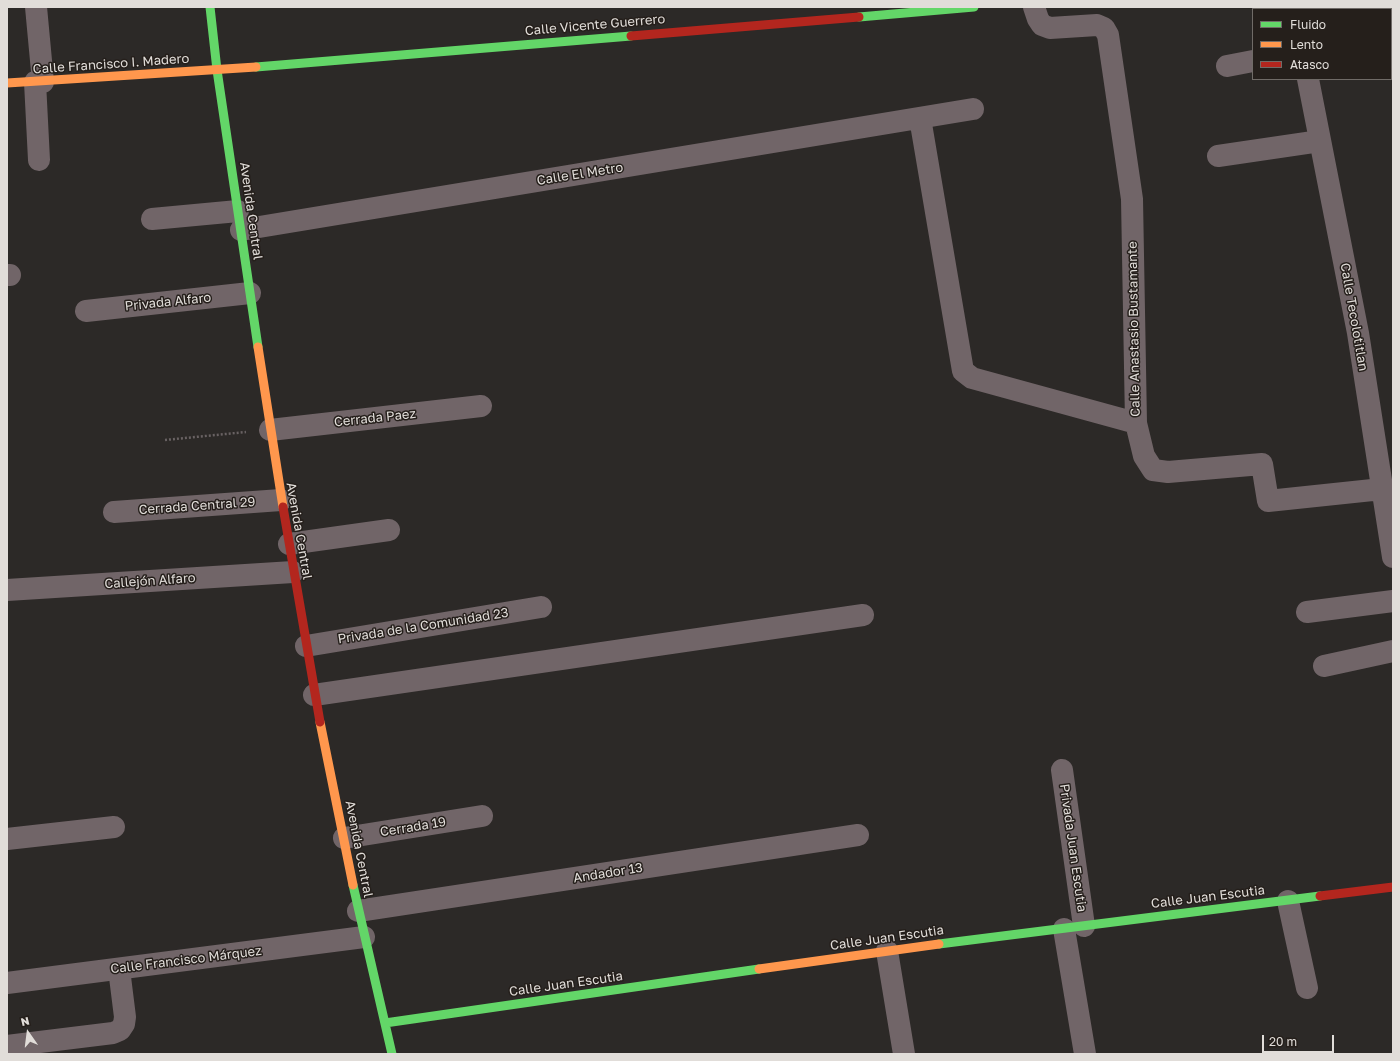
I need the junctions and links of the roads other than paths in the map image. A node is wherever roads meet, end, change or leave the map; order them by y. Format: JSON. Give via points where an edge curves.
{"nodes":[{"id":1,"x":36,"y":7,"type":"edge"},
{"id":2,"x":210,"y":7,"type":"edge"},
{"id":3,"x":974,"y":7,"type":"edge"},
{"id":4,"x":1034,"y":7,"type":"edge"},
{"id":5,"x":1252,"y":61,"type":"edge"},
{"id":6,"x":1227,"y":66,"type":"dead end"},
{"id":7,"x":217,"y":70,"type":"junction"},
{"id":8,"x":1308,"y":80,"type":"edge"},
{"id":9,"x":39,"y":82,"type":"junction"},
{"id":10,"x":7,"y":83,"type":"edge"},
{"id":11,"x":973,"y":109,"type":"dead end"},
{"id":12,"x":920,"y":118,"type":"junction"},
{"id":13,"x":1320,"y":141,"type":"junction"},
{"id":14,"x":1218,"y":156,"type":"dead end"},
{"id":15,"x":39,"y":160,"type":"dead end"},
{"id":16,"x":152,"y":219,"type":"dead end"},
{"id":17,"x":240,"y":220,"type":"junction"},
{"id":18,"x":250,"y":293,"type":"junction"},
{"id":19,"x":86,"y":311,"type":"dead end"},
{"id":20,"x":481,"y":406,"type":"dead end"},
{"id":21,"x":1136,"y":423,"type":"junction"},
{"id":22,"x":270,"y":430,"type":"junction"},
{"id":23,"x":1382,"y":489,"type":"junction"},
{"id":24,"x":281,"y":500,"type":"junction"},
{"id":25,"x":114,"y":512,"type":"dead end"},
{"id":26,"x":389,"y":530,"type":"dead end"},
{"id":27,"x":289,"y":544,"type":"junction"},
{"id":28,"x":1393,"y":557,"type":"edge"},
{"id":29,"x":293,"y":572,"type":"junction"},
{"id":30,"x":7,"y":590,"type":"edge"},
{"id":31,"x":1393,"y":602,"type":"edge"},
{"id":32,"x":541,"y":607,"type":"dead end"},
{"id":33,"x":1307,"y":612,"type":"dead end"},
{"id":34,"x":863,"y":615,"type":"dead end"},
{"id":35,"x":306,"y":646,"type":"junction"},
{"id":36,"x":1393,"y":651,"type":"edge"},
{"id":37,"x":1324,"y":666,"type":"dead end"},
{"id":38,"x":314,"y":695,"type":"junction"},
{"id":39,"x":1062,"y":770,"type":"dead end"},
{"id":40,"x":482,"y":816,"type":"dead end"},
{"id":41,"x":114,"y":827,"type":"dead end"},
{"id":42,"x":858,"y":836,"type":"dead end"},
{"id":43,"x":344,"y":838,"type":"junction"},
{"id":44,"x":7,"y":839,"type":"edge"},
{"id":45,"x":1393,"y":886,"type":"edge"},
{"id":46,"x":1288,"y":901,"type":"junction"},
{"id":47,"x":358,"y":912,"type":"junction"},
{"id":48,"x":1074,"y":927,"type":"junction"},
{"id":49,"x":364,"y":937,"type":"junction"},
{"id":50,"x":887,"y":951,"type":"junction"},
{"id":51,"x":119,"y":969,"type":"junction"},
{"id":52,"x":7,"y":983,"type":"edge"},
{"id":53,"x":1307,"y":988,"type":"dead end"},
{"id":54,"x":385,"y":1023,"type":"junction"},
{"id":55,"x":7,"y":1046,"type":"edge"},
{"id":56,"x":392,"y":1054,"type":"edge"},
{"id":57,"x":904,"y":1054,"type":"edge"},
{"id":58,"x":1085,"y":1054,"type":"edge"}],
"edges":[{"from":1,"to":9,"type":"street"},
{"from":2,"to":7,"type":"main road","name":"Avenida Central"},
{"from":3,"to":7,"type":"main road","name":"Calle Vicente Guerrero"},
{"from":4,"to":21,"type":"street","name":"Calle Anastasio Bustamante","via":[[1042,25],[1050,28],[1097,25],[1104,28],[1108,36],[1132,199]]},
{"from":5,"to":6,"type":"street"},
{"from":7,"to":9,"type":"main road","name":"Calle Francisco I. Madero"},
{"from":7,"to":17,"type":"main road","name":"Avenida Central"},
{"from":8,"to":13,"type":"street","name":"Calle Tecolotitlan"},
{"from":9,"to":10,"type":"main road","name":"Calle Francisco I. Madero"},
{"from":9,"to":15,"type":"street"},
{"from":11,"to":12,"type":"street","name":"Calle El Metro"},
{"from":12,"to":17,"type":"street","name":"Calle El Metro"},
{"from":12,"to":21,"type":"street","name":"Calle Anastasio Bustamante","via":[[963,371],[972,378]]},
{"from":13,"to":14,"type":"street"},
{"from":13,"to":23,"type":"street","name":"Calle Tecolotitlan","via":[[1358,333]]},
{"from":16,"to":17,"type":"street","name":"Calle El Metro"},
{"from":17,"to":18,"type":"main road","name":"Avenida Central"},
{"from":18,"to":19,"type":"street","name":"Privada Alfaro"},
{"from":18,"to":22,"type":"main road","name":"Avenida Central"},
{"from":20,"to":22,"type":"street","name":"Cerrada Paez"},
{"from":21,"to":23,"type":"street","via":[[1144,456],[1153,470],[1168,472],[1262,464],[1268,501]]},
{"from":22,"to":24,"type":"main road","name":"Avenida Central"},
{"from":23,"to":28,"type":"street","name":"Calle Tecolotitlan"},
{"from":24,"to":25,"type":"street","name":"Cerrada Central 29"},
{"from":24,"to":27,"type":"main road","name":"Avenida Central"},
{"from":26,"to":27,"type":"street"},
{"from":27,"to":29,"type":"main road","name":"Avenida Central"},
{"from":29,"to":30,"type":"street","name":"Callejón Alfaro"},
{"from":29,"to":35,"type":"main road","name":"Avenida Central"},
{"from":31,"to":33,"type":"street"},
{"from":32,"to":35,"type":"street","name":"Privada de la Comunidad 23"},
{"from":34,"to":38,"type":"street"},
{"from":35,"to":38,"type":"main road","name":"Avenida Central"},
{"from":36,"to":37,"type":"street"},
{"from":38,"to":43,"type":"main road","name":"Avenida Central"},
{"from":39,"to":48,"type":"street","name":"Privada Juan Escutia"},
{"from":40,"to":43,"type":"street","name":"Cerrada 19"},
{"from":41,"to":44,"type":"street"},
{"from":42,"to":47,"type":"street","name":"Andador 13"},
{"from":43,"to":47,"type":"main road","name":"Avenida Central"},
{"from":45,"to":46,"type":"main road","name":"Calle Juan Escutia"},
{"from":46,"to":48,"type":"main road","name":"Calle Juan Escutia"},
{"from":46,"to":53,"type":"street"},
{"from":47,"to":49,"type":"main road","name":"Avenida Central"},
{"from":48,"to":50,"type":"main road","name":"Calle Juan Escutia"},
{"from":48,"to":58,"type":"street","name":"Privada Juan Escutia"},
{"from":49,"to":51,"type":"street","name":"Calle Francisco Márquez"},
{"from":49,"to":54,"type":"main road","name":"Avenida Central"},
{"from":50,"to":54,"type":"main road","name":"Calle Juan Escutia"},
{"from":50,"to":57,"type":"street"},
{"from":51,"to":52,"type":"street","name":"Calle Francisco Márquez"},
{"from":51,"to":55,"type":"street","via":[[125,1017],[120,1030]]},
{"from":54,"to":56,"type":"main road","name":"Avenida Central"}]}
